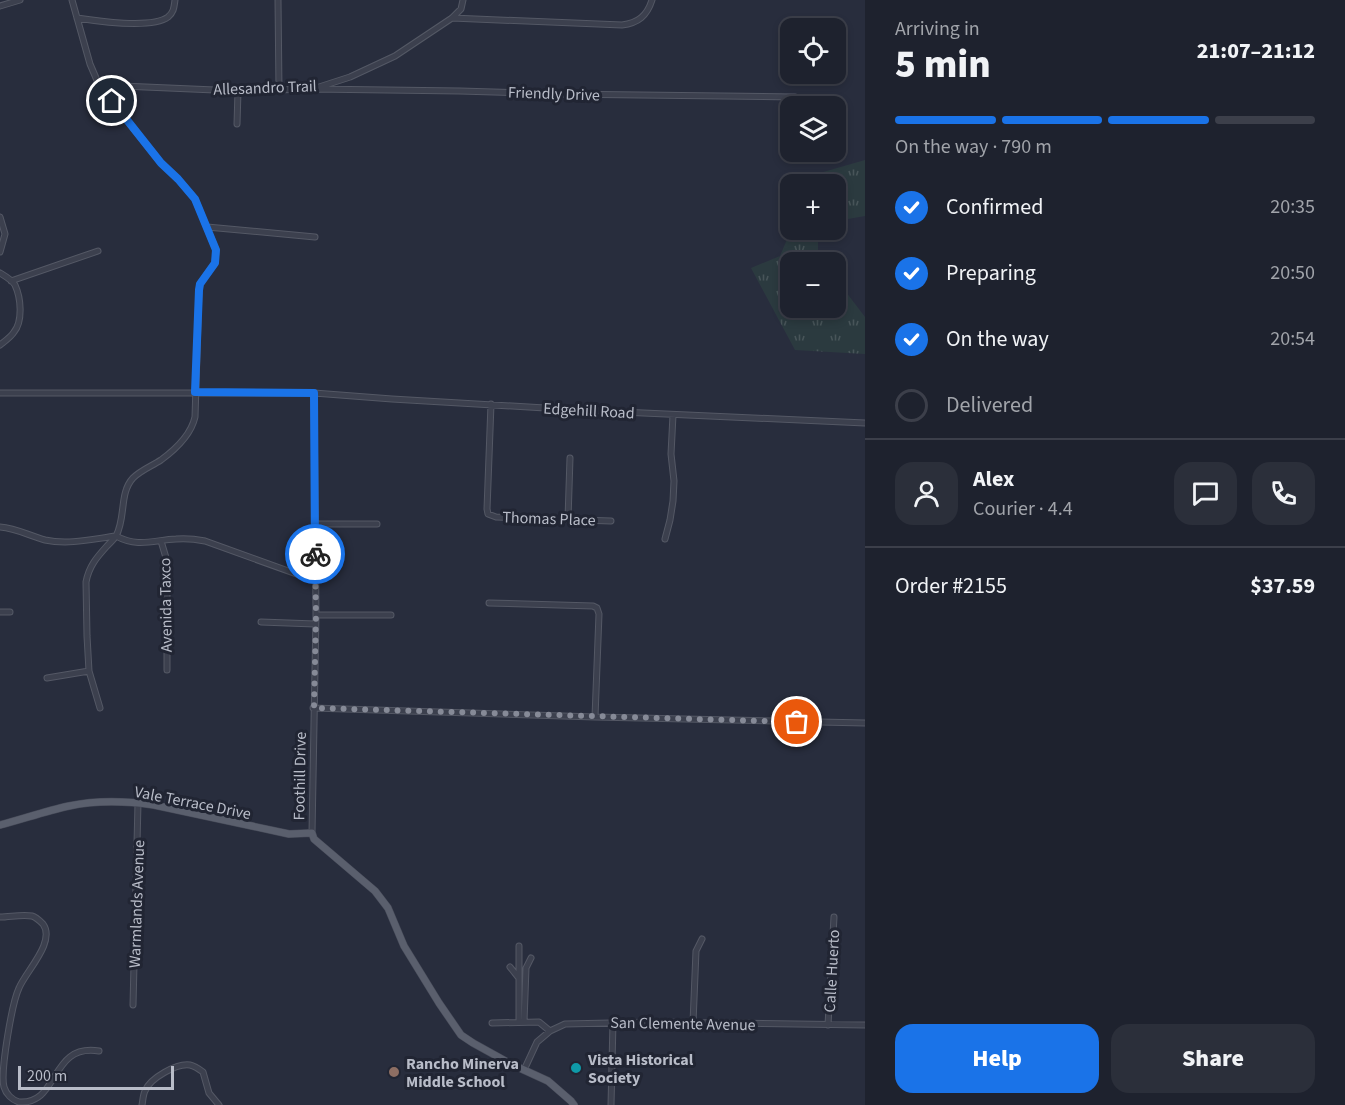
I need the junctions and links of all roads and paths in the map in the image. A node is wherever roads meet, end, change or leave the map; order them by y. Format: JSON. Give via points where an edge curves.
{"nodes":[{"id":1,"x":20,"y":0,"type":"edge"},
{"id":2,"x":72,"y":0,"type":"edge"},
{"id":3,"x":175,"y":0,"type":"edge"},
{"id":4,"x":278,"y":0,"type":"edge"},
{"id":5,"x":463,"y":0,"type":"edge"},
{"id":6,"x":652,"y":0,"type":"edge"},
{"id":7,"x":0,"y":6,"type":"edge"},
{"id":8,"x":76,"y":18,"type":"junction"},
{"id":9,"x":452,"y":18,"type":"junction"},
{"id":10,"x":99,"y":85,"type":"junction"},
{"id":11,"x":314,"y":89,"type":"junction"},
{"id":12,"x":238,"y":90,"type":"junction"},
{"id":13,"x":279,"y":90,"type":"junction"},
{"id":14,"x":780,"y":98,"type":"edge"},
{"id":15,"x":237,"y":124,"type":"dead end"},
{"id":16,"x":0,"y":217,"type":"edge"},
{"id":17,"x":207,"y":227,"type":"junction"},
{"id":18,"x":315,"y":237,"type":"dead end"},
{"id":19,"x":98,"y":251,"type":"dead end"},
{"id":20,"x":0,"y":252,"type":"edge"},
{"id":21,"x":0,"y":273,"type":"edge"},
{"id":22,"x":11,"y":281,"type":"junction"},
{"id":23,"x":0,"y":345,"type":"edge"},
{"id":24,"x":195,"y":392,"type":"junction"},
{"id":25,"x":0,"y":393,"type":"edge"},
{"id":26,"x":314,"y":393,"type":"junction"},
{"id":27,"x":491,"y":404,"type":"junction"},
{"id":28,"x":673,"y":415,"type":"junction"},
{"id":29,"x":865,"y":423,"type":"edge"},
{"id":30,"x":570,"y":458,"type":"dead end"},
{"id":31,"x":568,"y":519,"type":"junction"},
{"id":32,"x":612,"y":521,"type":"dead end"},
{"id":33,"x":315,"y":524,"type":"junction"},
{"id":34,"x":378,"y":524,"type":"dead end"},
{"id":35,"x":0,"y":526,"type":"edge"},
{"id":36,"x":116,"y":536,"type":"junction"},
{"id":37,"x":665,"y":539,"type":"dead end"},
{"id":38,"x":161,"y":541,"type":"junction"},
{"id":39,"x":316,"y":581,"type":"junction"},
{"id":40,"x":489,"y":603,"type":"dead end"},
{"id":41,"x":0,"y":612,"type":"edge"},
{"id":42,"x":10,"y":612,"type":"dead end"},
{"id":43,"x":316,"y":615,"type":"junction"},
{"id":44,"x":391,"y":615,"type":"dead end"},
{"id":45,"x":261,"y":622,"type":"dead end"},
{"id":46,"x":315,"y":624,"type":"junction"},
{"id":47,"x":167,"y":670,"type":"dead end"},
{"id":48,"x":89,"y":671,"type":"junction"},
{"id":49,"x":47,"y":678,"type":"dead end"},
{"id":50,"x":100,"y":708,"type":"dead end"},
{"id":51,"x":314,"y":708,"type":"junction"},
{"id":52,"x":595,"y":717,"type":"junction"},
{"id":53,"x":865,"y":723,"type":"edge"},
{"id":54,"x":138,"y":803,"type":"junction"},
{"id":55,"x":0,"y":825,"type":"edge"},
{"id":56,"x":312,"y":833,"type":"junction"},
{"id":57,"x":834,"y":916,"type":"dead end"},
{"id":58,"x":0,"y":917,"type":"edge"},
{"id":59,"x":702,"y":939,"type":"dead end"},
{"id":60,"x":519,"y":946,"type":"dead end"},
{"id":61,"x":531,"y":958,"type":"dead end"},
{"id":62,"x":510,"y":967,"type":"dead end"},
{"id":63,"x":519,"y":978,"type":"junction"},
{"id":64,"x":133,"y":1005,"type":"dead end"},
{"id":65,"x":521,"y":1022,"type":"junction"},
{"id":66,"x":613,"y":1022,"type":"junction"},
{"id":67,"x":492,"y":1023,"type":"dead end"},
{"id":68,"x":693,"y":1023,"type":"junction"},
{"id":69,"x":828,"y":1025,"type":"junction"},
{"id":70,"x":865,"y":1025,"type":"edge"},
{"id":71,"x":550,"y":1031,"type":"junction"},
{"id":72,"x":99,"y":1051,"type":"dead end"},
{"id":73,"x":524,"y":1070,"type":"junction"},
{"id":74,"x":142,"y":1105,"type":"edge"},
{"id":75,"x":219,"y":1105,"type":"edge"},
{"id":76,"x":574,"y":1105,"type":"edge"},
{"id":77,"x":611,"y":1105,"type":"edge"}],
"edges":[{"from":1,"to":7,"type":"street"},
{"from":2,"to":8,"type":"street"},
{"from":3,"to":8,"type":"street","via":[[169,16],[151,22]]},
{"from":4,"to":13,"type":"street"},
{"from":5,"to":9,"type":"street"},
{"from":6,"to":9,"type":"street","via":[[643,18],[622,25]]},
{"from":8,"to":10,"type":"street"},
{"from":9,"to":11,"type":"street","name":"Allesandro Trail","via":[[395,56]]},
{"from":10,"to":12,"type":"street","name":"Allesandro Trail"},
{"from":10,"to":17,"type":"street","via":[[195,199]]},
{"from":11,"to":13,"type":"street","name":"Allesandro Trail"},
{"from":11,"to":14,"type":"street","name":"Friendly Drive"},
{"from":12,"to":13,"type":"street","name":"Allesandro Trail"},
{"from":12,"to":15,"type":"street"},
{"from":16,"to":20,"type":"street","via":[[6,234]]},
{"from":17,"to":18,"type":"street"},
{"from":17,"to":24,"type":"street","via":[[216,250],[215,263],[199,290]]},
{"from":19,"to":22,"type":"street"},
{"from":21,"to":22,"type":"street"},
{"from":22,"to":23,"type":"street","via":[[19,301],[19,322],[15,332]]},
{"from":24,"to":25,"type":"street"},
{"from":24,"to":26,"type":"street"},
{"from":24,"to":36,"type":"street","via":[[193,425],[162,459],[133,478]]},
{"from":26,"to":27,"type":"street","name":"Edgehill Road"},
{"from":26,"to":33,"type":"street","name":"Foothill Drive"},
{"from":27,"to":28,"type":"street","name":"Edgehill Road"},
{"from":27,"to":31,"type":"street","name":"Thomas Place","via":[[488,514]]},
{"from":28,"to":29,"type":"street","name":"Edgehill Road"},
{"from":28,"to":37,"type":"street","via":[[673,501]]},
{"from":30,"to":31,"type":"street"},
{"from":31,"to":32,"type":"street","name":"Thomas Place"},
{"from":33,"to":34,"type":"street"},
{"from":33,"to":39,"type":"street","name":"Foothill Drive"},
{"from":35,"to":36,"type":"street","via":[[59,542]]},
{"from":36,"to":38,"type":"street","via":[[138,543]]},
{"from":36,"to":48,"type":"street","via":[[87,575]]},
{"from":38,"to":39,"type":"street","via":[[205,541]]},
{"from":38,"to":47,"type":"street","name":"Avenida Taxco","via":[[167,571]]},
{"from":39,"to":43,"type":"street","name":"Foothill Drive"},
{"from":40,"to":52,"type":"street","via":[[592,606],[599,610]]},
{"from":41,"to":42,"type":"street"},
{"from":43,"to":44,"type":"street"},
{"from":43,"to":46,"type":"street","name":"Foothill Drive"},
{"from":45,"to":46,"type":"street"},
{"from":46,"to":51,"type":"street","name":"Foothill Drive"},
{"from":48,"to":49,"type":"street"},
{"from":48,"to":50,"type":"street"},
{"from":51,"to":52,"type":"street"},
{"from":51,"to":56,"type":"street","name":"Foothill Drive"},
{"from":52,"to":53,"type":"street"},
{"from":54,"to":55,"type":"main road","name":"Vale Terrace Drive","via":[[69,806]]},
{"from":54,"to":56,"type":"main road","name":"Vale Terrace Drive","via":[[289,834]]},
{"from":54,"to":64,"type":"street","name":"Warmlands Avenue"},
{"from":56,"to":73,"type":"main road","name":"Foothill Drive","via":[[314,840],[375,891],[388,908],[404,946],[461,1035]]},
{"from":57,"to":69,"type":"street","name":"Calle Huerto"},
{"from":58,"to":72,"type":"street","via":[[35,917],[46,930],[46,944],[18,990],[10,1020],[3,1071],[9,1096],[25,1104],[38,1101],[73,1056]]},
{"from":59,"to":68,"type":"street","via":[[696,951]]},
{"from":60,"to":63,"type":"street"},
{"from":61,"to":65,"type":"street","via":[[526,968]]},
{"from":62,"to":63,"type":"street"},
{"from":63,"to":65,"type":"street"},
{"from":65,"to":67,"type":"street"},
{"from":65,"to":71,"type":"street","via":[[539,1022]]},
{"from":66,"to":68,"type":"street","name":"San Clemente Avenue"},
{"from":66,"to":71,"type":"street","name":"San Clemente Avenue","via":[[565,1024]]},
{"from":66,"to":77,"type":"street"},
{"from":68,"to":69,"type":"street","name":"San Clemente Avenue"},
{"from":69,"to":70,"type":"street","name":"San Clemente Avenue"},
{"from":71,"to":73,"type":"street","via":[[537,1042]]},
{"from":73,"to":76,"type":"main road","name":"Foothill Drive","via":[[548,1081]]},
{"from":74,"to":75,"type":"street","via":[[146,1089],[159,1076],[176,1066],[193,1065],[203,1072],[209,1093]]}]}
